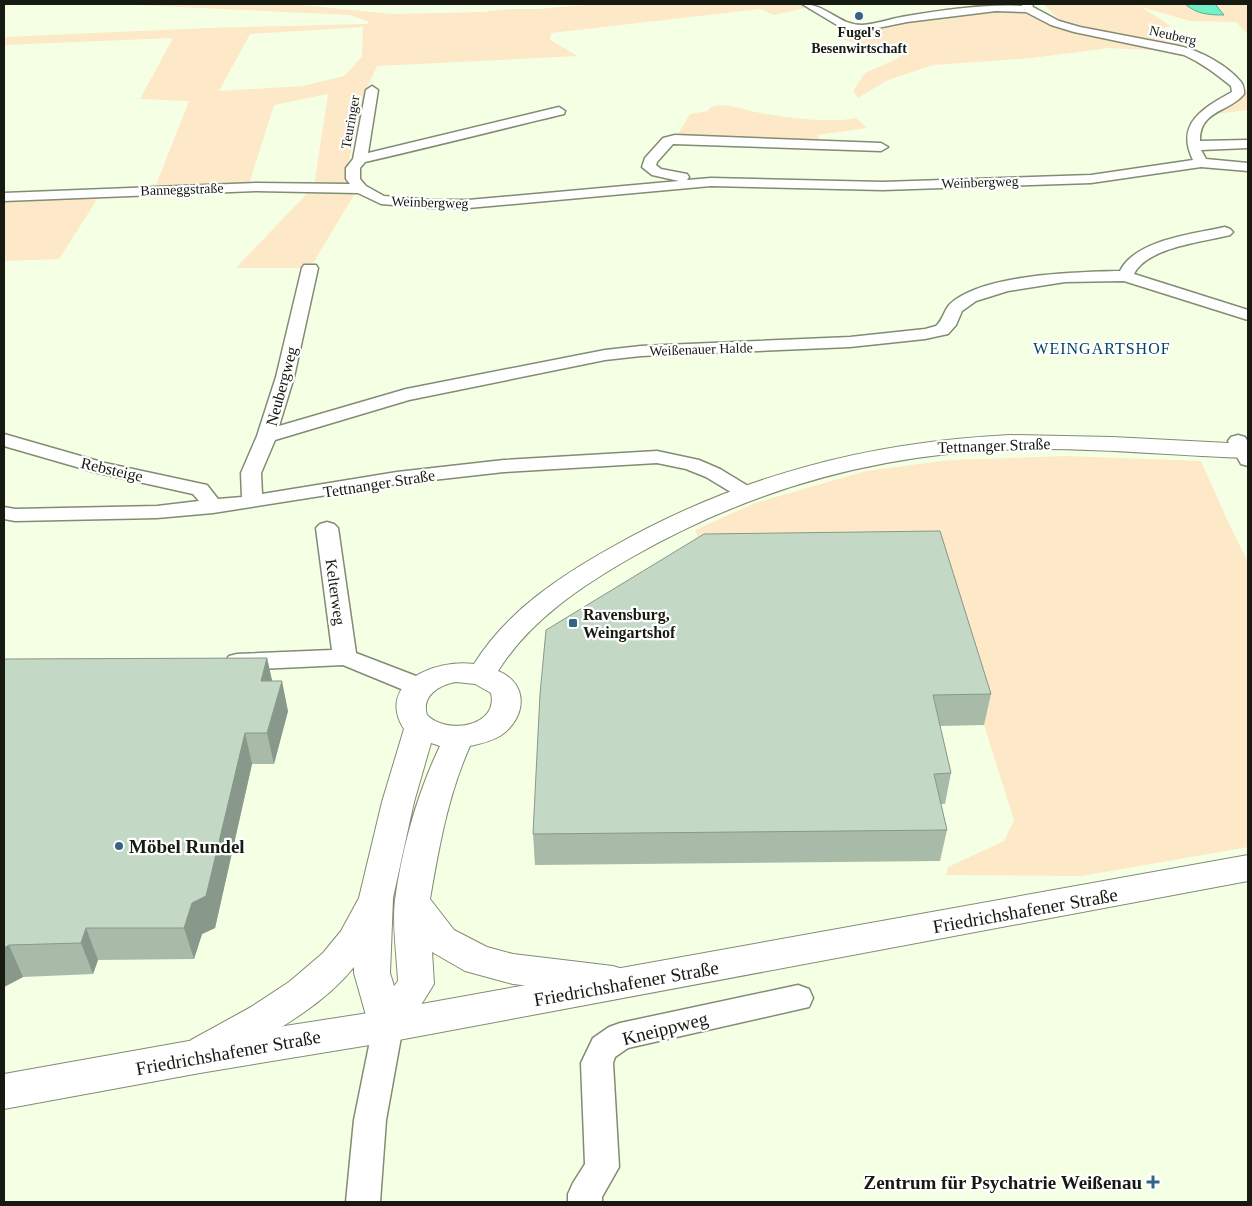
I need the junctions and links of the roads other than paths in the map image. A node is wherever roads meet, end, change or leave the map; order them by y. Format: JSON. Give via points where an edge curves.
{"nodes":[{"id":1,"x":807,"y":4,"type":"edge"},
{"id":2,"x":1028,"y":6,"type":"edge"},
{"id":3,"x":372,"y":90,"type":"dead end"},
{"id":4,"x":560,"y":111,"type":"dead end"},
{"id":5,"x":1248,"y":144,"type":"edge"},
{"id":6,"x":1193,"y":145,"type":"junction"},
{"id":7,"x":881,"y":147,"type":"dead end"},
{"id":8,"x":360,"y":159,"type":"junction"},
{"id":9,"x":1201,"y":163,"type":"junction"},
{"id":10,"x":1248,"y":167,"type":"edge"},
{"id":11,"x":710,"y":182,"type":"junction"},
{"id":12,"x":361,"y":188,"type":"junction"},
{"id":13,"x":4,"y":197,"type":"edge"},
{"id":14,"x":1225,"y":232,"type":"dead end"},
{"id":15,"x":310,"y":268,"type":"dead end"},
{"id":16,"x":1126,"y":276,"type":"junction"},
{"id":17,"x":1248,"y":315,"type":"edge"},
{"id":18,"x":267,"y":436,"type":"junction"},
{"id":19,"x":4,"y":440,"type":"edge"},
{"id":20,"x":1244,"y":450,"type":"edge"},
{"id":21,"x":746,"y":493,"type":"junction"},
{"id":22,"x":252,"y":502,"type":"junction"},
{"id":23,"x":213,"y":506,"type":"junction"},
{"id":24,"x":4,"y":513,"type":"edge"},
{"id":25,"x":327,"y":528,"type":"dead end"},
{"id":26,"x":344,"y":657,"type":"junction"},
{"id":27,"x":219,"y":663,"type":"edge"},
{"id":28,"x":482,"y":674,"type":"junction"},
{"id":29,"x":420,"y":687,"type":"junction"},
{"id":30,"x":420,"y":727,"type":"junction"},
{"id":31,"x":459,"y":737,"type":"junction"},
{"id":32,"x":1248,"y":868,"type":"edge"},
{"id":33,"x":376,"y":898,"type":"junction"},
{"id":34,"x":412,"y":902,"type":"junction"},
{"id":35,"x":627,"y":982,"type":"junction"},
{"id":36,"x":798,"y":998,"type":"dead end"},
{"id":37,"x":388,"y":1026,"type":"junction"},
{"id":38,"x":200,"y":1056,"type":"junction"},
{"id":39,"x":4,"y":1092,"type":"edge"},
{"id":40,"x":363,"y":1202,"type":"edge"},
{"id":41,"x":585,"y":1202,"type":"edge"}],
"edges":[{"from":1,"to":2,"type":"street","via":[[846,26],[863,28],[907,19]]},
{"from":2,"to":6,"type":"street","name":"Neuberg","via":[[1066,27],[1180,50],[1210,62],[1237,85],[1238,94],[1199,119],[1191,135]]},
{"from":3,"to":8,"type":"street","name":"Teuringer"},
{"from":4,"to":8,"type":"street"},
{"from":5,"to":6,"type":"street"},
{"from":6,"to":9,"type":"street"},
{"from":7,"to":11,"type":"street","name":"Weinbergweg","via":[[675,139],[668,141],[648,167],[657,172]]},
{"from":8,"to":12,"type":"street","via":[[353,168],[353,179]]},
{"from":9,"to":10,"type":"street","name":"Weinbergweg"},
{"from":9,"to":11,"type":"street","name":"Weinbergweg","via":[[1091,179],[884,186]]},
{"from":11,"to":12,"type":"street","name":"Weinbergweg","via":[[468,204],[381,200]]},
{"from":12,"to":13,"type":"street","name":"Banneggstraße","via":[[256,187]]},
{"from":14,"to":16,"type":"street","via":[[1141,256],[1132,263]]},
{"from":15,"to":18,"type":"street","name":"Neubergweg","via":[[285,377]]},
{"from":16,"to":17,"type":"street","name":"Weißenauer Halde"},
{"from":16,"to":18,"type":"street","name":"Weißenauer Halde","via":[[1065,277],[982,292],[960,303],[942,330],[925,334],[850,342],[605,354],[406,395]]},
{"from":18,"to":22,"type":"street","name":"Neubergweg","via":[[251,473]]},
{"from":19,"to":23,"type":"street","name":"Rebsteige","via":[[101,468],[200,488]]},
{"from":20,"to":21,"type":"street","name":"Tettnanger Straße","via":[[1042,442],[978,444],[843,463]]},
{"from":21,"to":22,"type":"street","name":"Tettnanger Straße","via":[[692,464],[657,457],[504,466],[398,478]]},
{"from":21,"to":28,"type":"street","name":"Tettnanger Straße","via":[[637,543],[565,588],[518,627],[493,655]]},
{"from":22,"to":23,"type":"street","name":"Tettnanger Straße"},
{"from":23,"to":24,"type":"street","name":"Tettnanger Straße","via":[[157,512]]},
{"from":25,"to":26,"type":"street","name":"Kelterweg"},
{"from":26,"to":27,"type":"street"},
{"from":26,"to":29,"type":"street"},
{"from":28,"to":29,"type":"street","via":[[456,672],[436,677]]},
{"from":28,"to":31,"type":"street","via":[[504,690],[507,701],[504,712],[487,729]]},
{"from":29,"to":30,"type":"street","via":[[410,703],[410,711]]},
{"from":30,"to":31,"type":"street","via":[[444,737]]},
{"from":30,"to":33,"type":"street","via":[[398,802]]},
{"from":31,"to":34,"type":"street","via":[[442,774],[425,833]]},
{"from":32,"to":35,"type":"street","name":"Friedrichshafener Straße"},
{"from":33,"to":37,"type":"street","via":[[372,973]]},
{"from":33,"to":38,"type":"street","via":[[351,946],[324,977],[286,1005]]},
{"from":34,"to":35,"type":"street","via":[[441,940],[478,960],[513,969]]},
{"from":34,"to":37,"type":"street","via":[[416,984]]},
{"from":35,"to":37,"type":"street","name":"Friedrichshafener Straße"},
{"from":36,"to":41,"type":"street","name":"Kneippweg","via":[[620,1036],[604,1048],[597,1063],[602,1167],[585,1194]]},
{"from":37,"to":38,"type":"street","name":"Friedrichshafener Straße"},
{"from":37,"to":40,"type":"street","via":[[370,1120]]},
{"from":38,"to":39,"type":"street","name":"Friedrichshafener Straße"}]}
